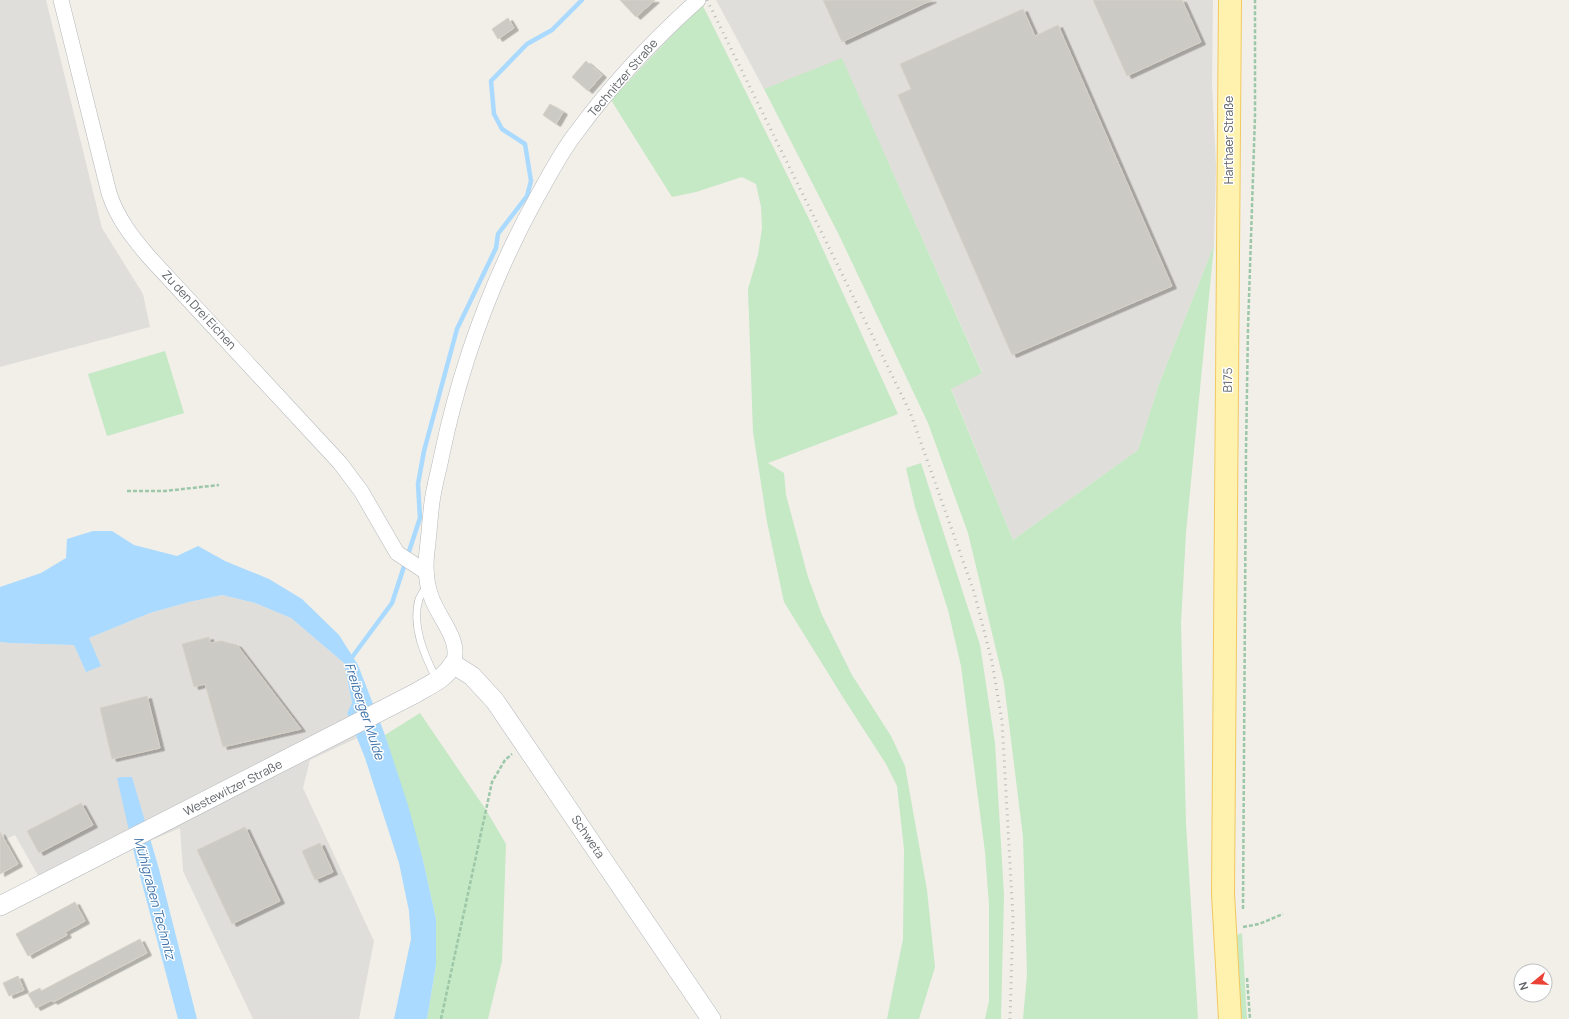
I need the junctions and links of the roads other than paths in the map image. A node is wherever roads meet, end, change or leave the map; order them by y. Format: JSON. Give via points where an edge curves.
{"nodes":[{"id":1,"x":60,"y":0,"type":"edge"},
{"id":2,"x":698,"y":0,"type":"edge"},
{"id":3,"x":1230,"y":0,"type":"edge"},
{"id":4,"x":1228,"y":280,"type":"joint"},
{"id":5,"x":427,"y":578,"type":"junction"},
{"id":6,"x":454,"y":664,"type":"junction"},
{"id":7,"x":438,"y":681,"type":"junction"},
{"id":8,"x":0,"y":906,"type":"edge"},
{"id":9,"x":712,"y":1019,"type":"edge"},
{"id":10,"x":1230,"y":1019,"type":"edge"}],
"edges":[{"from":1,"to":5,"type":"street","name":"Zu den Drei Eichen","via":[[109,193],[123,223],[149,257],[340,463],[361,491],[397,553],[410,561]]},
{"from":2,"to":5,"type":"street","name":"Technitzer Straße","via":[[645,50],[575,134],[528,214],[503,264],[475,329],[458,385],[432,502]]},
{"from":3,"to":4,"type":"main road","name":"Harthaer Straße"},
{"from":4,"to":10,"type":"main road","name":"B175","via":[[1227,480],[1238,929]]},
{"from":5,"to":6,"type":"street","via":[[432,599],[456,646]]},
{"from":5,"to":7,"type":"lane","via":[[419,600],[417,620],[424,653]]},
{"from":6,"to":7,"type":"street","name":"Westewitzer Straße"},
{"from":6,"to":9,"type":"street","name":"Schweta","via":[[472,676],[488,693],[525,743]]},
{"from":7,"to":8,"type":"street","name":"Westewitzer Straße"}]}
